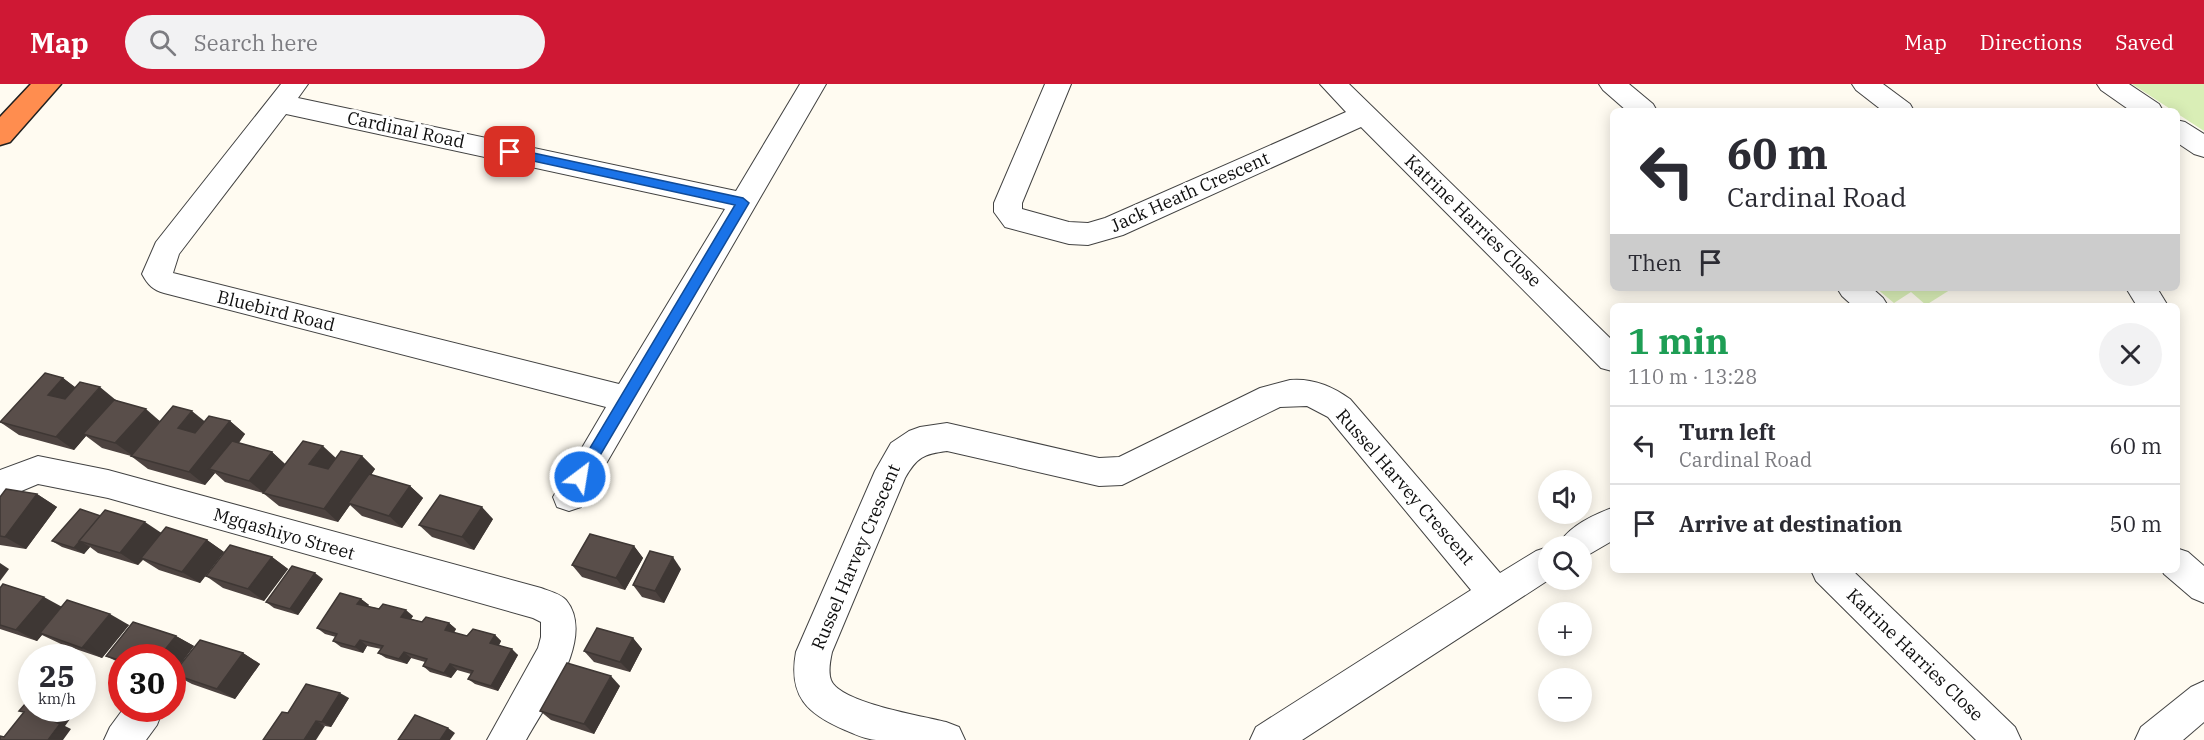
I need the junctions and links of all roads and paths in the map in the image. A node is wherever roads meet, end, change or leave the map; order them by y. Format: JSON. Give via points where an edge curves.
{"nodes":[{"id":1,"x":47,"y":84,"type":"edge"},
{"id":2,"x":813,"y":84,"type":"edge"},
{"id":3,"x":1058,"y":84,"type":"edge"},
{"id":4,"x":1333,"y":84,"type":"edge"},
{"id":5,"x":1612,"y":84,"type":"edge"},
{"id":6,"x":1865,"y":84,"type":"edge"},
{"id":7,"x":2110,"y":84,"type":"edge"},
{"id":8,"x":287,"y":93,"type":"edge"},
{"id":9,"x":1640,"y":108,"type":"edge"},
{"id":10,"x":1897,"y":108,"type":"edge"},
{"id":11,"x":2146,"y":108,"type":"edge"},
{"id":12,"x":1364,"y":115,"type":"junction"},
{"id":13,"x":2180,"y":132,"type":"edge"},
{"id":14,"x":0,"y":135,"type":"edge"},
{"id":15,"x":2204,"y":147,"type":"edge"},
{"id":16,"x":743,"y":203,"type":"junction"},
{"id":17,"x":1856,"y":291,"type":"edge"},
{"id":18,"x":1870,"y":303,"type":"edge"},
{"id":19,"x":1610,"y":357,"type":"edge"},
{"id":20,"x":627,"y":399,"type":"junction"},
{"id":21,"x":0,"y":486,"type":"edge"},
{"id":22,"x":568,"y":497,"type":"dead end"},
{"id":23,"x":1610,"y":524,"type":"edge"},
{"id":24,"x":1591,"y":536,"type":"edge"},
{"id":25,"x":2180,"y":566,"type":"edge"},
{"id":26,"x":1538,"y":568,"type":"edge"},
{"id":27,"x":1831,"y":573,"type":"edge"},
{"id":28,"x":2204,"y":587,"type":"edge"},
{"id":29,"x":1496,"y":594,"type":"junction"},
{"id":30,"x":2204,"y":699,"type":"edge"},
{"id":31,"x":506,"y":740,"type":"edge"},
{"id":32,"x":946,"y":740,"type":"edge"},
{"id":33,"x":1269,"y":740,"type":"edge"},
{"id":34,"x":2002,"y":740,"type":"edge"},
{"id":35,"x":2154,"y":740,"type":"edge"}],
"edges":[{"from":1,"to":14,"type":"highway"},
{"from":2,"to":16,"type":"street"},
{"from":3,"to":12,"type":"street","name":"Jack Heath Crescent","via":[[1008,202],[1008,212],[1015,220],[1069,233],[1088,234],[1113,227]]},
{"from":4,"to":12,"type":"street","name":"Katrine Harries Close"},
{"from":5,"to":9,"type":"street"},
{"from":6,"to":10,"type":"street"},
{"from":7,"to":11,"type":"street"},
{"from":8,"to":16,"type":"street","name":"Cardinal Road"},
{"from":8,"to":20,"type":"street","name":"Bluebird Road","via":[[166,250],[157,274],[164,282]]},
{"from":12,"to":19,"type":"street","name":"Katrine Harries Close"},
{"from":13,"to":15,"type":"street"},
{"from":16,"to":20,"type":"street"},
{"from":17,"to":18,"type":"street"},
{"from":20,"to":22,"type":"street"},
{"from":21,"to":31,"type":"street","name":"Mgqashiyo Street","via":[[38,470],[108,484],[541,604],[553,611],[559,637],[554,654]]},
{"from":23,"to":24,"type":"street"},
{"from":25,"to":28,"type":"street"},
{"from":26,"to":29,"type":"street"},
{"from":27,"to":34,"type":"street","name":"Katrine Harries Close"},
{"from":29,"to":32,"type":"street","name":"Russel Harvey Crescent","via":[[1339,408],[1318,394],[1294,391],[1271,397],[1134,466],[1110,473],[960,439],[927,439],[895,462],[811,666],[819,694],[837,710]]},
{"from":29,"to":33,"type":"street"},
{"from":30,"to":35,"type":"street"}]}
